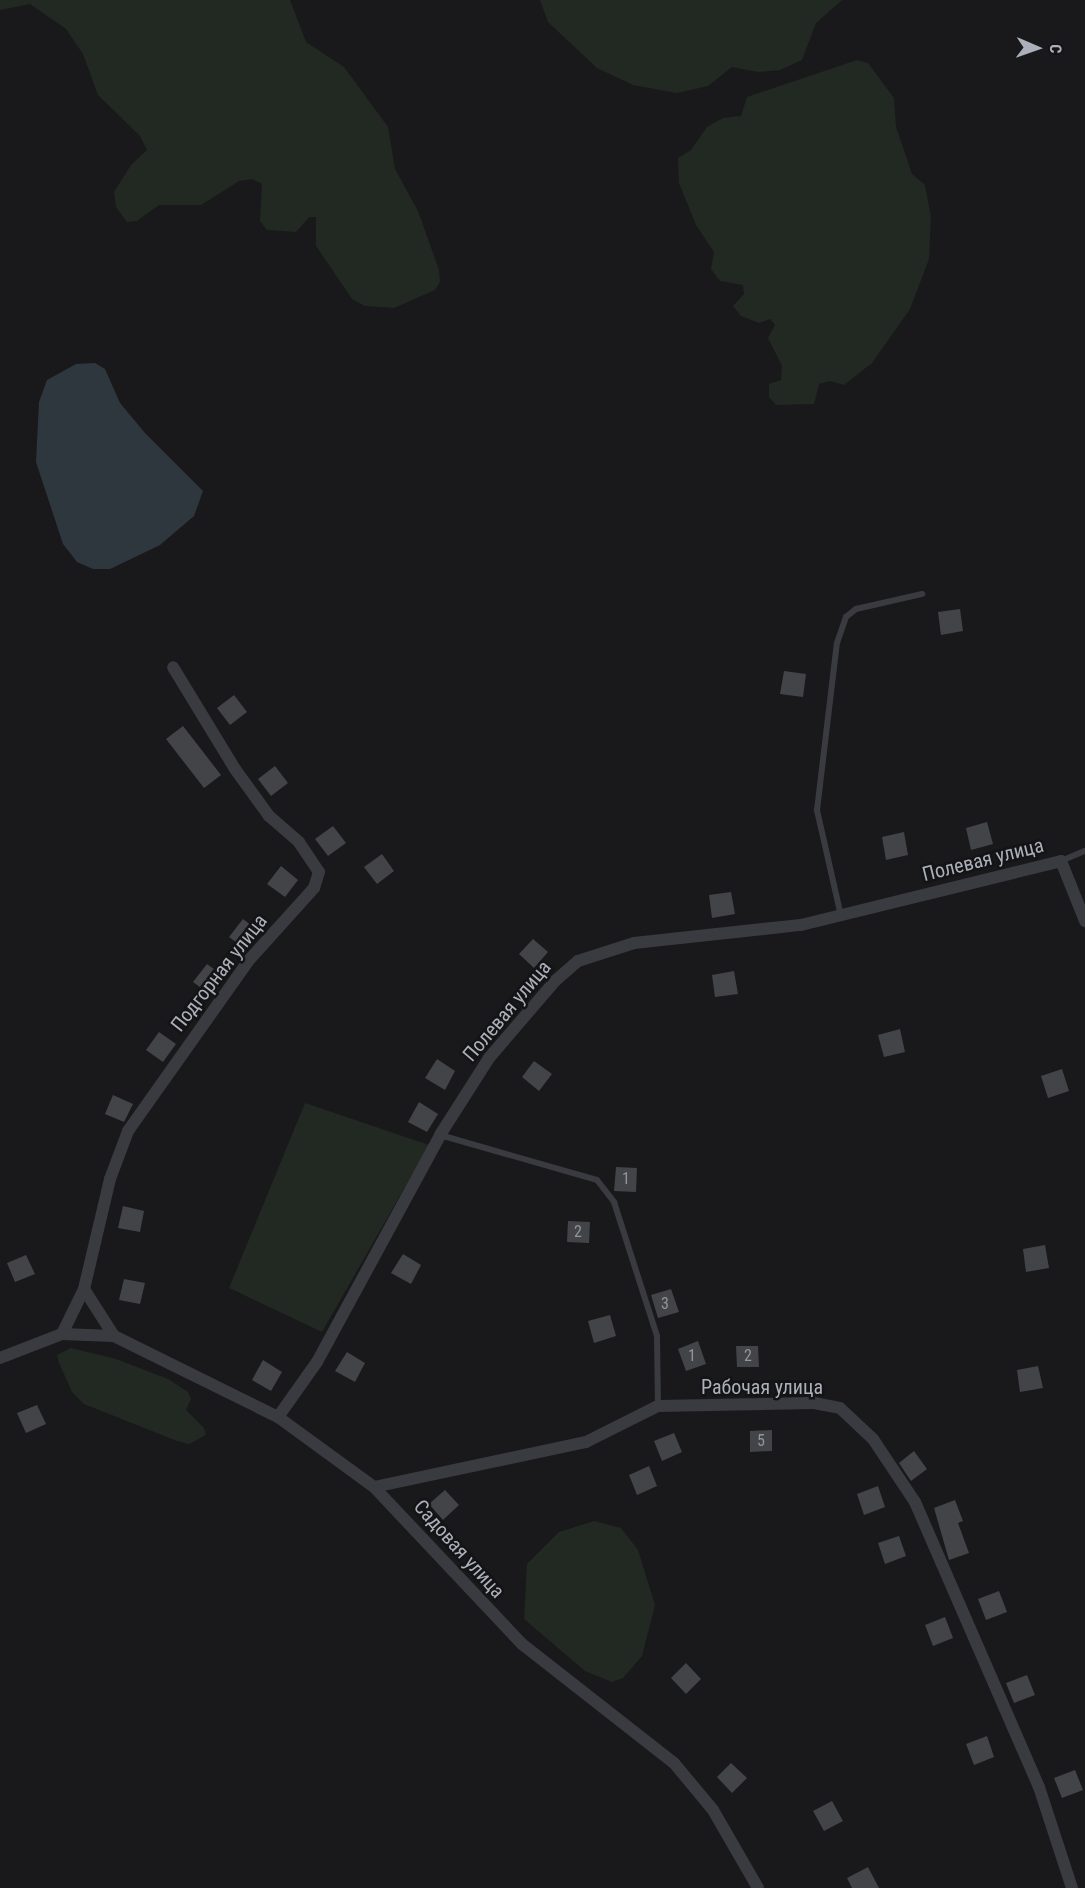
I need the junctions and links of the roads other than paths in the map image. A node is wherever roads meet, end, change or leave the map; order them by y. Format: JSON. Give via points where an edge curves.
{"nodes":[{"id":1,"x":922,"y":594,"type":"dead end"},
{"id":2,"x":173,"y":667,"type":"dead end"},
{"id":3,"x":1085,"y":851,"type":"edge"},
{"id":4,"x":1061,"y":861,"type":"junction"},
{"id":5,"x":841,"y":916,"type":"junction"},
{"id":6,"x":1085,"y":921,"type":"edge"},
{"id":7,"x":440,"y":1136,"type":"junction"},
{"id":8,"x":84,"y":1289,"type":"junction"},
{"id":9,"x":62,"y":1334,"type":"junction"},
{"id":10,"x":114,"y":1336,"type":"junction"},
{"id":11,"x":0,"y":1358,"type":"edge"},
{"id":12,"x":658,"y":1406,"type":"junction"},
{"id":13,"x":278,"y":1417,"type":"junction"},
{"id":14,"x":374,"y":1487,"type":"junction"},
{"id":15,"x":758,"y":1888,"type":"edge"},
{"id":16,"x":1072,"y":1888,"type":"edge"}],
"edges":[{"from":1,"to":5,"type":"lane","via":[[856,609],[846,617],[837,643],[817,810]]},
{"from":2,"to":8,"type":"street","name":"Подгорная улица","via":[[269,816],[299,842],[319,872],[314,888],[250,959],[128,1131],[110,1179]]},
{"from":3,"to":4,"type":"lane"},
{"from":4,"to":5,"type":"street","name":"Полевая улица"},
{"from":4,"to":6,"type":"street","name":"Полевая улица"},
{"from":5,"to":7,"type":"street","name":"Полевая улица","via":[[789,927],[634,943],[578,961],[555,981],[489,1058]]},
{"from":7,"to":12,"type":"lane","via":[[597,1180],[614,1202],[657,1336]]},
{"from":7,"to":13,"type":"street","name":"Полевая улица","via":[[316,1362]]},
{"from":8,"to":9,"type":"street","name":"Подгорная улица"},
{"from":8,"to":10,"type":"street"},
{"from":9,"to":10,"type":"street","name":"Садовая улица"},
{"from":9,"to":11,"type":"street"},
{"from":10,"to":13,"type":"street","name":"Садовая улица"},
{"from":12,"to":14,"type":"street","name":"Рабочая улица","via":[[586,1442]]},
{"from":12,"to":16,"type":"street","name":"Рабочая улица","via":[[814,1403],[840,1408],[873,1439],[915,1502],[1038,1787]]},
{"from":13,"to":14,"type":"street","name":"Садовая улица"},
{"from":14,"to":15,"type":"street","name":"Садовая улица","via":[[514,1637],[674,1763],[713,1810]]}]}
